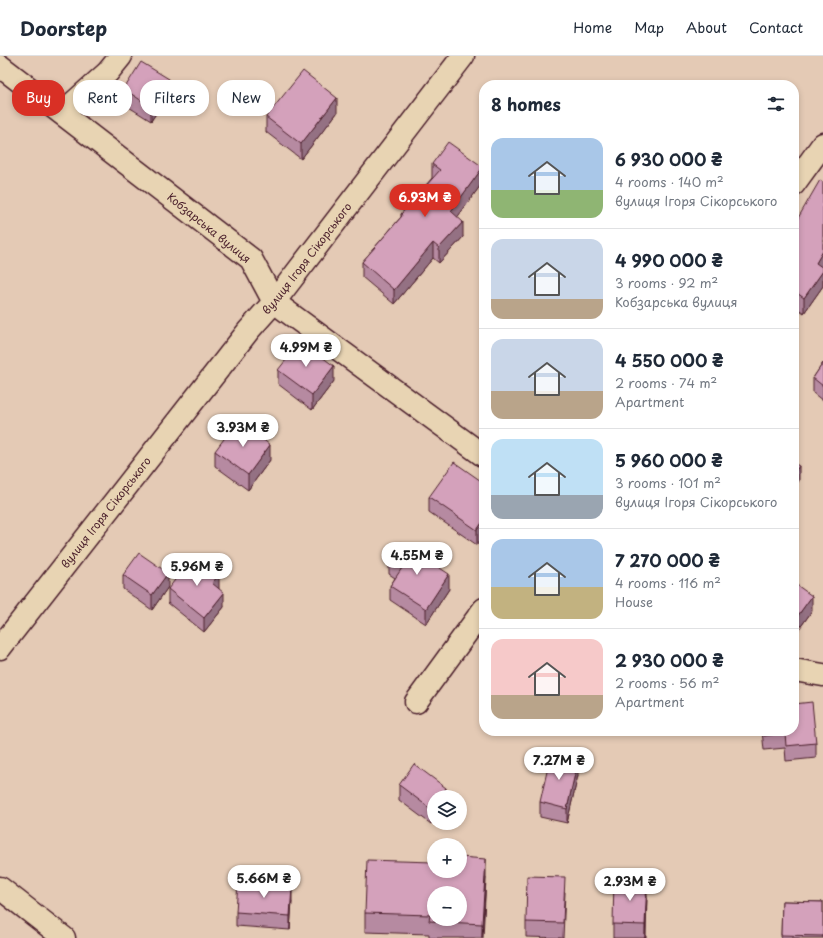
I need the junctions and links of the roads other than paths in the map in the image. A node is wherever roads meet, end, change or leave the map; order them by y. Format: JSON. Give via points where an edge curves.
{"nodes":[{"id":1,"x":121,"y":56,"type":"edge"},
{"id":2,"x":464,"y":56,"type":"edge"},
{"id":3,"x":0,"y":66,"type":"edge"},
{"id":4,"x":18,"y":80,"type":"edge"},
{"id":5,"x":65,"y":111,"type":"edge"},
{"id":6,"x":65,"y":116,"type":"edge"},
{"id":7,"x":823,"y":144,"type":"edge"},
{"id":8,"x":799,"y":177,"type":"edge"},
{"id":9,"x":274,"y":302,"type":"junction"},
{"id":10,"x":479,"y":452,"type":"edge"},
{"id":11,"x":479,"y":616,"type":"edge"},
{"id":12,"x":0,"y":648,"type":"edge"},
{"id":13,"x":799,"y":671,"type":"edge"},
{"id":14,"x":823,"y":675,"type":"edge"},
{"id":15,"x":416,"y":702,"type":"dead end"},
{"id":16,"x":0,"y":888,"type":"edge"},
{"id":17,"x":64,"y":938,"type":"edge"}],
"edges":[{"from":1,"to":5,"type":"street","via":[[108,72]]},
{"from":2,"to":9,"type":"street","name":"вулиця Ігоря Сікорського"},
{"from":3,"to":4,"type":"street","name":"Кобзарська вулиця"},
{"from":6,"to":9,"type":"street","name":"Кобзарська вулиця","via":[[251,259]]},
{"from":7,"to":8,"type":"street"},
{"from":9,"to":10,"type":"street","name":"Кобзарська вулиця"},
{"from":9,"to":12,"type":"street","name":"вулиця Ігоря Сікорського","via":[[248,330]]},
{"from":11,"to":15,"type":"street"},
{"from":13,"to":14,"type":"street"},
{"from":16,"to":17,"type":"street"}]}
